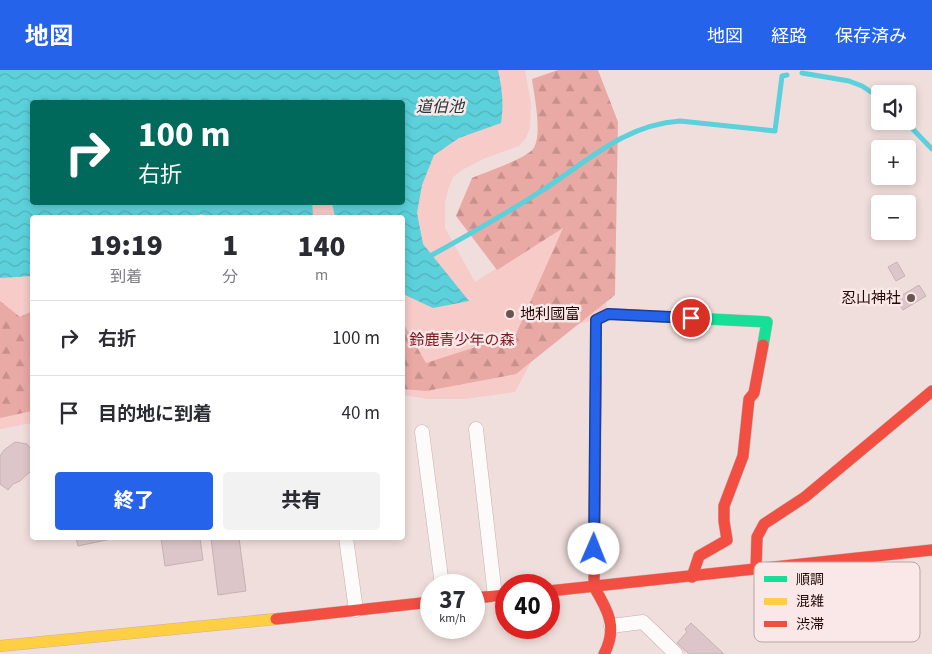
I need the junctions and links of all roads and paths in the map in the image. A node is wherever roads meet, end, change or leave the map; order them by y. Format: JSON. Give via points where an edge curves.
{"nodes":[{"id":1,"x":932,"y":392,"type":"edge"},
{"id":2,"x":476,"y":429,"type":"dead end"},
{"id":3,"x":422,"y":432,"type":"dead end"},
{"id":4,"x":346,"y":540,"type":"edge"},
{"id":5,"x":932,"y":550,"type":"edge"},
{"id":6,"x":756,"y":562,"type":"edge"},
{"id":7,"x":821,"y":562,"type":"edge"},
{"id":8,"x":754,"y":569,"type":"edge"},
{"id":9,"x":441,"y":574,"type":"edge"},
{"id":10,"x":497,"y":574,"type":"edge"},
{"id":11,"x":692,"y":577,"type":"junction"},
{"id":12,"x":594,"y":588,"type":"junction"},
{"id":13,"x":560,"y":590,"type":"edge"},
{"id":14,"x":420,"y":603,"type":"edge"},
{"id":15,"x":356,"y":610,"type":"junction"},
{"id":16,"x":611,"y":626,"type":"junction"},
{"id":17,"x":0,"y":646,"type":"edge"},
{"id":18,"x":604,"y":654,"type":"edge"},
{"id":19,"x":676,"y":654,"type":"edge"}],
"edges":[{"from":1,"to":6,"type":"street","via":[[796,504],[763,525],[757,538]]},
{"from":2,"to":10,"type":"street"},
{"from":3,"to":9,"type":"street"},
{"from":4,"to":15,"type":"street"},
{"from":5,"to":7,"type":"street"},
{"from":8,"to":11,"type":"street"},
{"from":11,"to":12,"type":"street"},
{"from":11,"to":12,"type":"street","via":[[699,556],[727,540],[724,506],[743,456],[749,399],[754,393],[767,322],[608,314],[596,320]]},
{"from":12,"to":13,"type":"street"},
{"from":12,"to":16,"type":"street","via":[[604,603]]},
{"from":14,"to":15,"type":"street"},
{"from":15,"to":17,"type":"street"},
{"from":16,"to":18,"type":"street","via":[[612,639]]},
{"from":16,"to":19,"type":"street","via":[[643,622]]}]}
